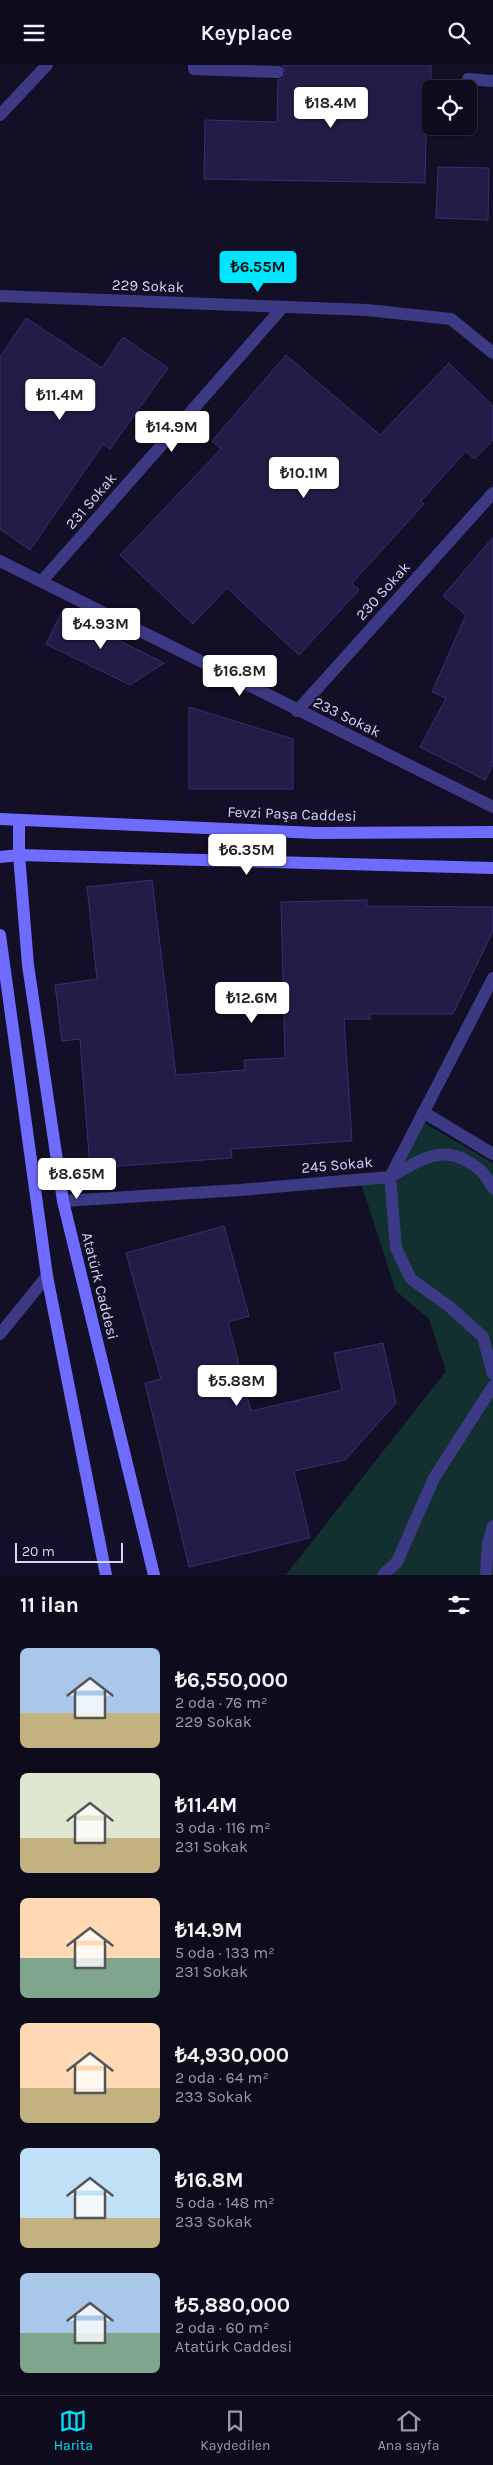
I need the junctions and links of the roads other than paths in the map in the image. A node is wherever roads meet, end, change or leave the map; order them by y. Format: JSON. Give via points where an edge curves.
{"nodes":[{"id":1,"x":47,"y":65,"type":"edge"},
{"id":2,"x":194,"y":65,"type":"edge"},
{"id":3,"x":278,"y":72,"type":"dead end"},
{"id":4,"x":468,"y":79,"type":"dead end"},
{"id":5,"x":493,"y":81,"type":"edge"},
{"id":6,"x":0,"y":115,"type":"edge"},
{"id":7,"x":0,"y":296,"type":"edge"},
{"id":8,"x":282,"y":308,"type":"junction"},
{"id":9,"x":493,"y":353,"type":"edge"},
{"id":10,"x":493,"y":493,"type":"edge"},
{"id":11,"x":0,"y":561,"type":"edge"},
{"id":12,"x":42,"y":581,"type":"junction"},
{"id":13,"x":297,"y":711,"type":"junction"},
{"id":14,"x":493,"y":807,"type":"edge"},
{"id":15,"x":0,"y":819,"type":"edge"},
{"id":16,"x":19,"y":821,"type":"junction"},
{"id":17,"x":493,"y":832,"type":"edge"},
{"id":18,"x":19,"y":855,"type":"junction"},
{"id":19,"x":0,"y":857,"type":"edge"},
{"id":20,"x":493,"y":868,"type":"edge"},
{"id":21,"x":0,"y":935,"type":"edge"},
{"id":22,"x":493,"y":978,"type":"edge"},
{"id":23,"x":423,"y":1113,"type":"junction"},
{"id":24,"x":493,"y":1154,"type":"edge"},
{"id":25,"x":390,"y":1177,"type":"junction"},
{"id":26,"x":493,"y":1188,"type":"edge"},
{"id":27,"x":63,"y":1201,"type":"junction"},
{"id":28,"x":48,"y":1276,"type":"junction"},
{"id":29,"x":0,"y":1334,"type":"edge"},
{"id":30,"x":493,"y":1373,"type":"edge"},
{"id":31,"x":493,"y":1386,"type":"edge"},
{"id":32,"x":493,"y":1526,"type":"edge"},
{"id":33,"x":397,"y":1562,"type":"junction"},
{"id":34,"x":106,"y":1575,"type":"edge"},
{"id":35,"x":154,"y":1575,"type":"edge"},
{"id":36,"x":383,"y":1575,"type":"edge"},
{"id":37,"x":401,"y":1575,"type":"edge"},
{"id":38,"x":486,"y":1575,"type":"edge"}],
"edges":[{"from":1,"to":6,"type":"street"},
{"from":2,"to":3,"type":"street","via":[[194,69]]},
{"from":4,"to":5,"type":"street"},
{"from":7,"to":8,"type":"street","name":"229 Sokak"},
{"from":8,"to":9,"type":"street","name":"229 Sokak","via":[[367,310],[451,319]]},
{"from":8,"to":12,"type":"street","name":"231 Sokak"},
{"from":10,"to":13,"type":"street","name":"230 Sokak"},
{"from":11,"to":12,"type":"street","name":"233 Sokak"},
{"from":12,"to":13,"type":"street","name":"233 Sokak"},
{"from":13,"to":14,"type":"street","name":"233 Sokak"},
{"from":15,"to":16,"type":"street","name":"Fevzi Paşa Caddesi"},
{"from":16,"to":17,"type":"street","name":"Fevzi Paşa Caddesi","via":[[316,833]]},
{"from":16,"to":18,"type":"street","name":"Atatürk Caddesi"},
{"from":18,"to":19,"type":"street"},
{"from":18,"to":20,"type":"street"},
{"from":18,"to":27,"type":"street","name":"Atatürk Caddesi","via":[[28,965]]},
{"from":21,"to":28,"type":"street"},
{"from":22,"to":23,"type":"street","name":"245 Sokak"},
{"from":23,"to":24,"type":"street"},
{"from":23,"to":25,"type":"street","name":"245 Sokak"},
{"from":25,"to":26,"type":"street","via":[[426,1158],[450,1153],[482,1169]]},
{"from":25,"to":27,"type":"street","name":"245 Sokak"},
{"from":25,"to":30,"type":"street","via":[[396,1248],[411,1279],[450,1307],[483,1337]]},
{"from":27,"to":35,"type":"street","name":"Atatürk Caddesi"},
{"from":28,"to":29,"type":"street"},
{"from":28,"to":34,"type":"street"},
{"from":31,"to":33,"type":"street","via":[[434,1478]]},
{"from":32,"to":38,"type":"street","via":[[488,1543]]},
{"from":33,"to":36,"type":"street"},
{"from":33,"to":37,"type":"street"}]}
